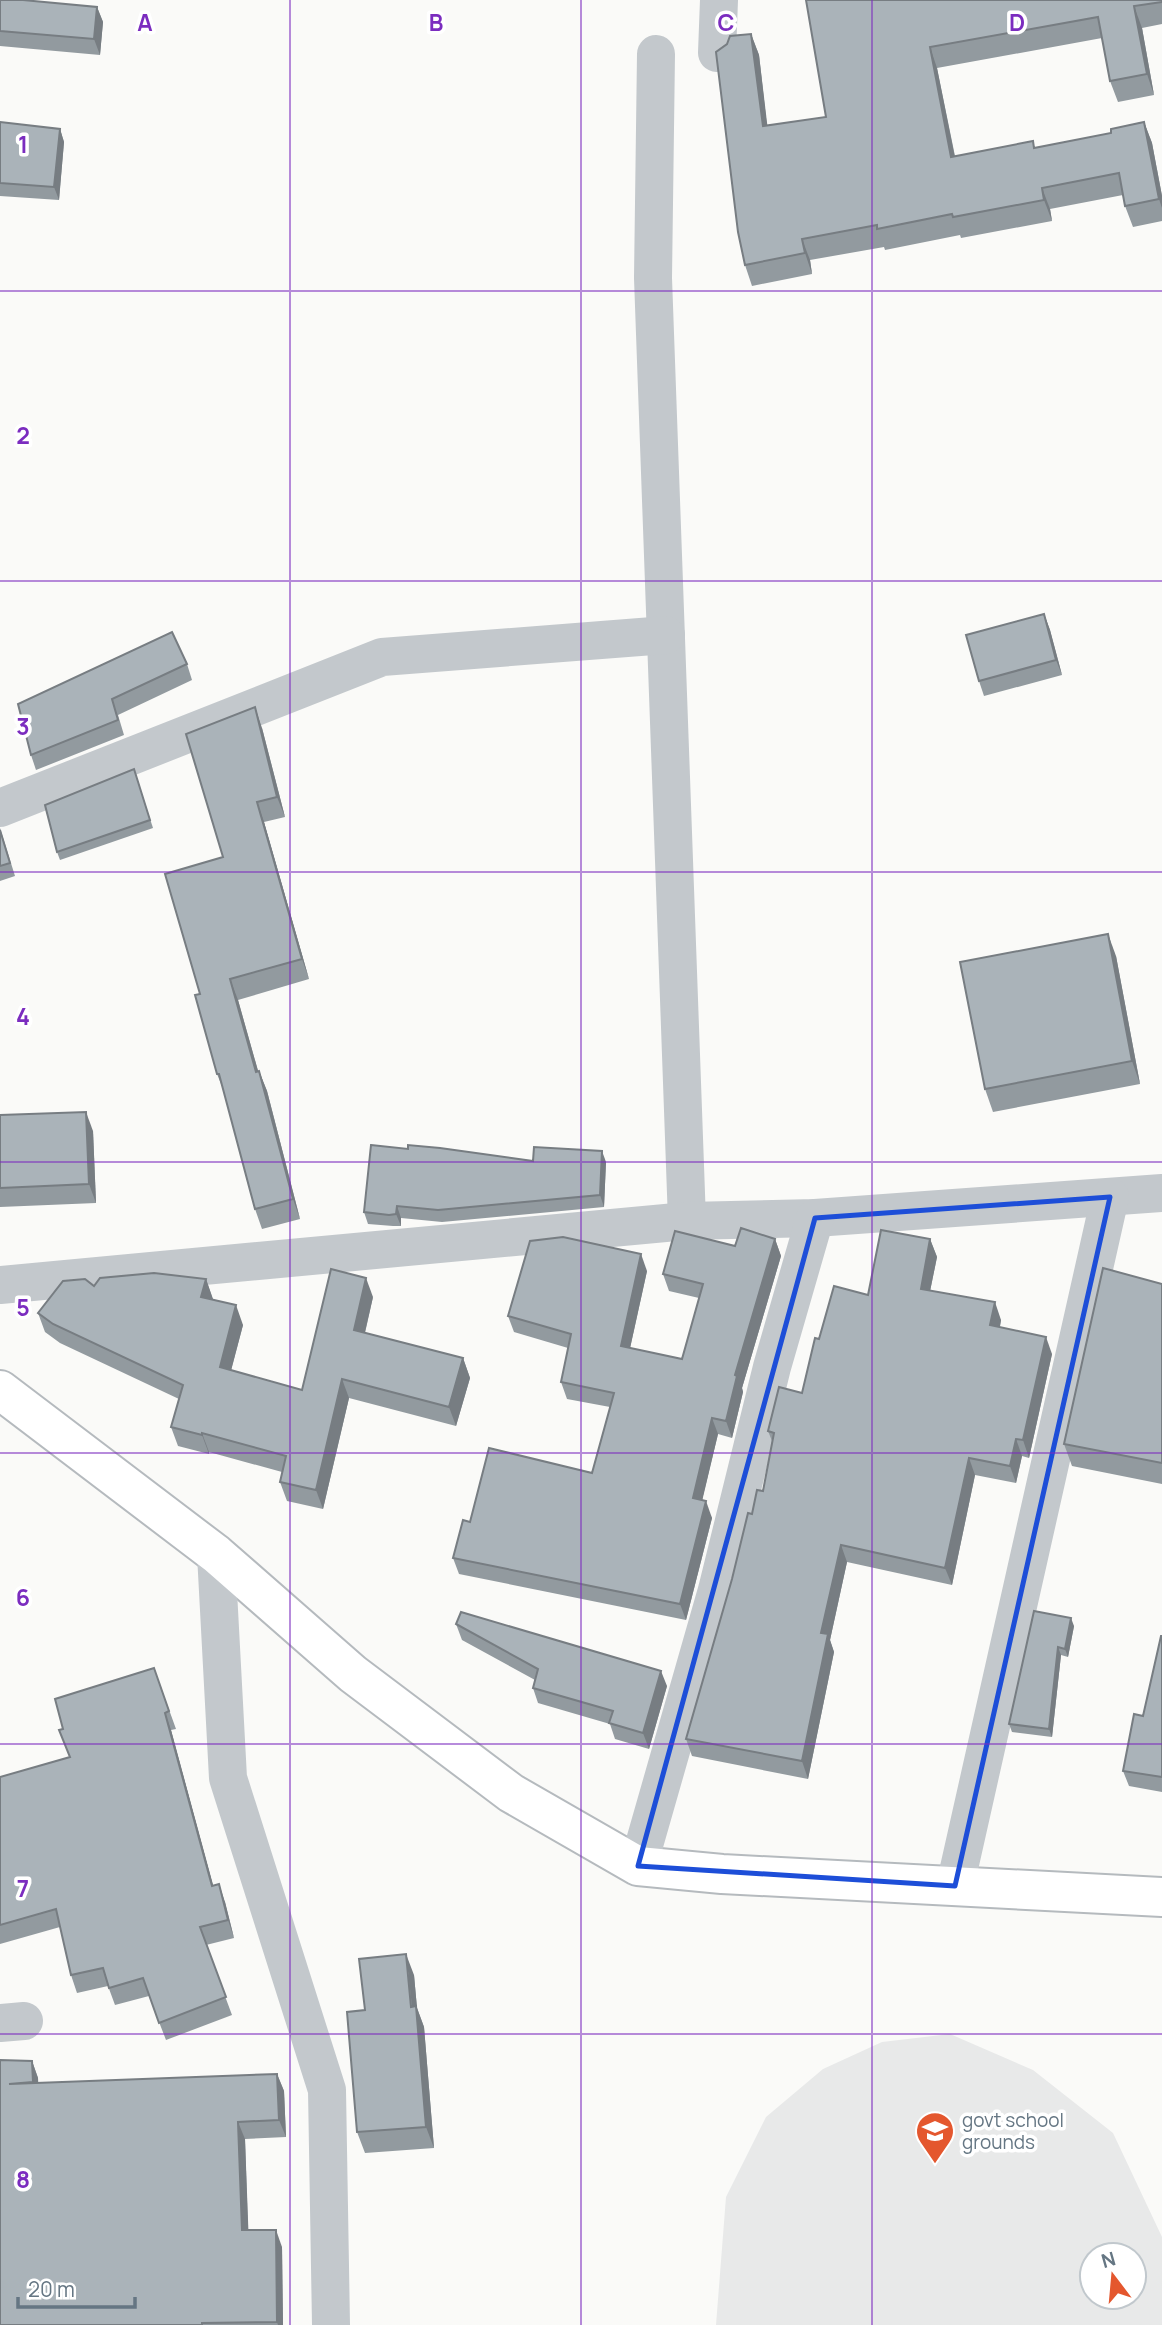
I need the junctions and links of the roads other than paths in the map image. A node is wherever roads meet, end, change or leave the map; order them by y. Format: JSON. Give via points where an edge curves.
{"nodes":[{"id":1,"x":719,"y":0,"type":"edge"},
{"id":2,"x":717,"y":53,"type":"edge"},
{"id":3,"x":656,"y":54,"type":"dead end"},
{"id":4,"x":666,"y":635,"type":"junction"},
{"id":5,"x":0,"y":808,"type":"edge"},
{"id":6,"x":1162,"y":1193,"type":"edge"},
{"id":7,"x":1110,"y":1197,"type":"junction"},
{"id":8,"x":815,"y":1217,"type":"junction"},
{"id":9,"x":687,"y":1221,"type":"junction"},
{"id":10,"x":0,"y":1285,"type":"edge"},
{"id":11,"x":0,"y":1391,"type":"edge"},
{"id":12,"x":216,"y":1554,"type":"junction"},
{"id":13,"x":638,"y":1866,"type":"junction"},
{"id":14,"x":955,"y":1886,"type":"junction"},
{"id":15,"x":1162,"y":1897,"type":"edge"},
{"id":16,"x":331,"y":2325,"type":"edge"}],
"edges":[{"from":1,"to":2,"type":"street"},
{"from":3,"to":4,"type":"street","via":[[653,278]]},
{"from":4,"to":5,"type":"street","via":[[382,657]]},
{"from":4,"to":9,"type":"street"},
{"from":6,"to":7,"type":"street"},
{"from":7,"to":8,"type":"street"},
{"from":7,"to":14,"type":"street"},
{"from":8,"to":9,"type":"street"},
{"from":8,"to":13,"type":"street","via":[[717,1590]]},
{"from":9,"to":10,"type":"street"},
{"from":11,"to":12,"type":"main road"},
{"from":12,"to":13,"type":"main road","via":[[353,1674],[511,1793]]},
{"from":12,"to":16,"type":"street","via":[[228,1778],[327,2090]]},
{"from":13,"to":14,"type":"main road"},
{"from":14,"to":15,"type":"main road"}]}
